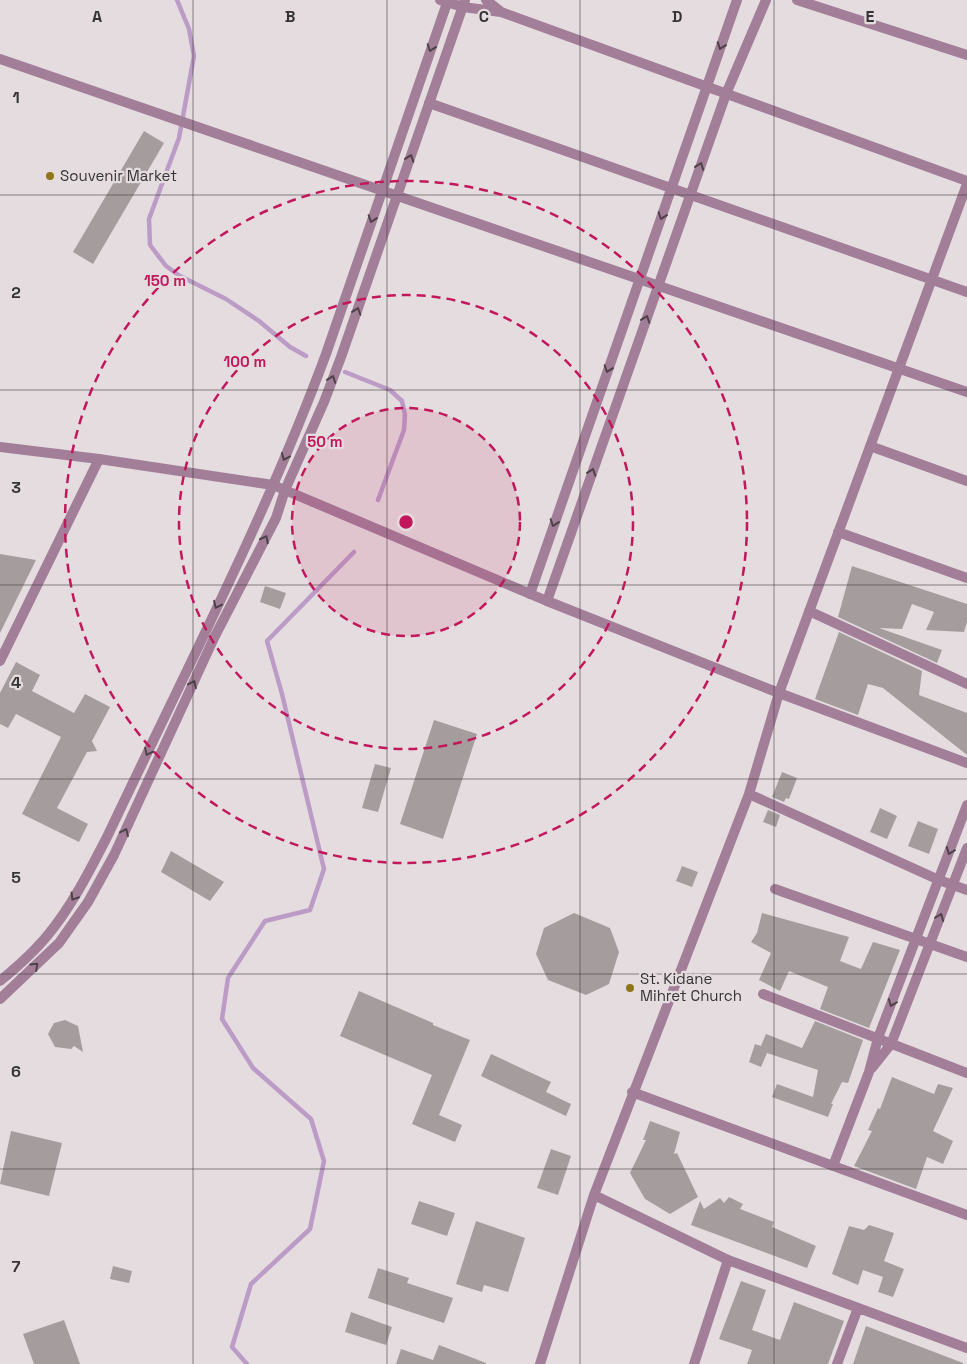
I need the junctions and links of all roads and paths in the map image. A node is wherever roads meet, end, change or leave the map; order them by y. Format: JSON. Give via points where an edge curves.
{"nodes":[{"id":1,"x":486,"y":0,"type":"edge"},
{"id":2,"x":738,"y":0,"type":"edge"},
{"id":3,"x":766,"y":0,"type":"edge"},
{"id":4,"x":797,"y":0,"type":"edge"},
{"id":5,"x":445,"y":1,"type":"edge"},
{"id":6,"x":464,"y":3,"type":"edge"},
{"id":7,"x":501,"y":12,"type":"junction"},
{"id":8,"x":967,"y":55,"type":"edge"},
{"id":9,"x":0,"y":59,"type":"edge"},
{"id":10,"x":706,"y":87,"type":"junction"},
{"id":11,"x":726,"y":94,"type":"junction"},
{"id":12,"x":429,"y":103,"type":"junction"},
{"id":13,"x":967,"y":183,"type":"edge"},
{"id":14,"x":672,"y":188,"type":"junction"},
{"id":15,"x":382,"y":190,"type":"junction"},
{"id":16,"x":690,"y":194,"type":"junction"},
{"id":17,"x":397,"y":196,"type":"junction"},
{"id":18,"x":640,"y":279,"type":"junction"},
{"id":19,"x":932,"y":279,"type":"junction"},
{"id":20,"x":658,"y":286,"type":"junction"},
{"id":21,"x":967,"y":292,"type":"edge"},
{"id":22,"x":899,"y":369,"type":"junction"},
{"id":23,"x":967,"y":392,"type":"edge"},
{"id":24,"x":870,"y":446,"type":"junction"},
{"id":25,"x":0,"y":448,"type":"edge"},
{"id":26,"x":99,"y":459,"type":"junction"},
{"id":27,"x":967,"y":481,"type":"edge"},
{"id":28,"x":273,"y":485,"type":"junction"},
{"id":29,"x":286,"y":490,"type":"junction"},
{"id":30,"x":838,"y":532,"type":"junction"},
{"id":31,"x":967,"y":578,"type":"edge"},
{"id":32,"x":530,"y":594,"type":"junction"},
{"id":33,"x":547,"y":601,"type":"junction"},
{"id":34,"x":809,"y":611,"type":"junction"},
{"id":35,"x":0,"y":661,"type":"edge"},
{"id":36,"x":967,"y":684,"type":"edge"},
{"id":37,"x":779,"y":693,"type":"junction"},
{"id":38,"x":967,"y":763,"type":"edge"},
{"id":39,"x":136,"y":776,"type":"junction"},
{"id":40,"x":148,"y":782,"type":"junction"},
{"id":41,"x":749,"y":794,"type":"junction"},
{"id":42,"x":967,"y":805,"type":"edge"},
{"id":43,"x":967,"y":848,"type":"edge"},
{"id":44,"x":939,"y":880,"type":"junction"},
{"id":45,"x":953,"y":885,"type":"junction"},
{"id":46,"x":775,"y":889,"type":"dead end"},
{"id":47,"x":967,"y":890,"type":"edge"},
{"id":48,"x":916,"y":939,"type":"junction"},
{"id":49,"x":930,"y":943,"type":"junction"},
{"id":50,"x":967,"y":957,"type":"edge"},
{"id":51,"x":0,"y":982,"type":"edge"},
{"id":52,"x":763,"y":994,"type":"dead end"},
{"id":53,"x":0,"y":999,"type":"edge"},
{"id":54,"x":878,"y":1038,"type":"junction"},
{"id":55,"x":891,"y":1044,"type":"junction"},
{"id":56,"x":869,"y":1072,"type":"junction"},
{"id":57,"x":967,"y":1073,"type":"edge"},
{"id":58,"x":632,"y":1092,"type":"junction"},
{"id":59,"x":833,"y":1166,"type":"junction"},
{"id":60,"x":594,"y":1195,"type":"junction"},
{"id":61,"x":967,"y":1215,"type":"edge"},
{"id":62,"x":728,"y":1260,"type":"junction"},
{"id":63,"x":858,"y":1308,"type":"junction"},
{"id":64,"x":967,"y":1348,"type":"edge"},
{"id":65,"x":540,"y":1364,"type":"edge"},
{"id":66,"x":694,"y":1364,"type":"edge"},
{"id":67,"x":837,"y":1364,"type":"edge"}],
"edges":[{"from":1,"to":7,"type":"street"},
{"from":2,"to":10,"type":"street","one_way":true},
{"from":3,"to":11,"type":"street"},
{"from":4,"to":8,"type":"street"},
{"from":5,"to":6,"type":"street"},
{"from":5,"to":15,"type":"street","one_way":true},
{"from":6,"to":7,"type":"street"},
{"from":6,"to":12,"type":"street"},
{"from":7,"to":10,"type":"street"},
{"from":9,"to":15,"type":"street"},
{"from":10,"to":11,"type":"street"},
{"from":10,"to":14,"type":"street"},
{"from":11,"to":13,"type":"street"},
{"from":16,"to":11,"type":"street","one_way":true},
{"from":12,"to":14,"type":"street"},
{"from":17,"to":12,"type":"street","one_way":true},
{"from":13,"to":19,"type":"street"},
{"from":14,"to":16,"type":"street"},
{"from":14,"to":18,"type":"street","one_way":true},
{"from":15,"to":17,"type":"street"},
{"from":15,"to":28,"type":"street","one_way":true,"via":[[326,354]]},
{"from":16,"to":19,"type":"street"},
{"from":16,"to":20,"type":"street"},
{"from":17,"to":18,"type":"street"},
{"from":29,"to":17,"type":"street","one_way":true,"via":[[341,357]]},
{"from":18,"to":20,"type":"street"},
{"from":18,"to":32,"type":"street","one_way":true},
{"from":19,"to":21,"type":"street"},
{"from":19,"to":22,"type":"street"},
{"from":20,"to":22,"type":"street"},
{"from":33,"to":20,"type":"street","one_way":true},
{"from":22,"to":23,"type":"street"},
{"from":22,"to":24,"type":"street"},
{"from":24,"to":27,"type":"street"},
{"from":24,"to":30,"type":"street"},
{"from":25,"to":26,"type":"street"},
{"from":26,"to":28,"type":"street"},
{"from":26,"to":35,"type":"street"},
{"from":28,"to":29,"type":"street"},
{"from":28,"to":39,"type":"street","one_way":true},
{"from":29,"to":32,"type":"street"},
{"from":40,"to":29,"type":"street","one_way":true,"via":[[214,638],[276,518]]},
{"from":30,"to":31,"type":"street"},
{"from":30,"to":34,"type":"street"},
{"from":32,"to":33,"type":"street"},
{"from":33,"to":37,"type":"street"},
{"from":34,"to":36,"type":"street"},
{"from":34,"to":37,"type":"street"},
{"from":37,"to":38,"type":"street"},
{"from":37,"to":41,"type":"street"},
{"from":39,"to":40,"type":"street"},
{"from":39,"to":51,"type":"street","one_way":true,"via":[[88,873],[62,915],[24,961]]},
{"from":53,"to":40,"type":"street","one_way":true,"via":[[59,943],[88,902]]},
{"from":41,"to":44,"type":"street"},
{"from":41,"to":58,"type":"street"},
{"from":42,"to":44,"type":"street","one_way":true},
{"from":43,"to":45,"type":"street"},
{"from":44,"to":45,"type":"street"},
{"from":44,"to":48,"type":"street"},
{"from":45,"to":47,"type":"street"},
{"from":49,"to":45,"type":"street","one_way":true},
{"from":46,"to":48,"type":"street"},
{"from":48,"to":49,"type":"street"},
{"from":48,"to":54,"type":"street","one_way":true},
{"from":49,"to":50,"type":"street"},
{"from":49,"to":55,"type":"street"},
{"from":52,"to":54,"type":"street"},
{"from":54,"to":55,"type":"street"},
{"from":54,"to":56,"type":"street"},
{"from":55,"to":56,"type":"street"},
{"from":55,"to":57,"type":"street"},
{"from":56,"to":59,"type":"street"},
{"from":58,"to":59,"type":"street"},
{"from":58,"to":60,"type":"street"},
{"from":59,"to":61,"type":"street"},
{"from":60,"to":62,"type":"street"},
{"from":60,"to":65,"type":"street"},
{"from":62,"to":63,"type":"street"},
{"from":62,"to":66,"type":"street"},
{"from":63,"to":64,"type":"street"},
{"from":63,"to":67,"type":"street"}]}
